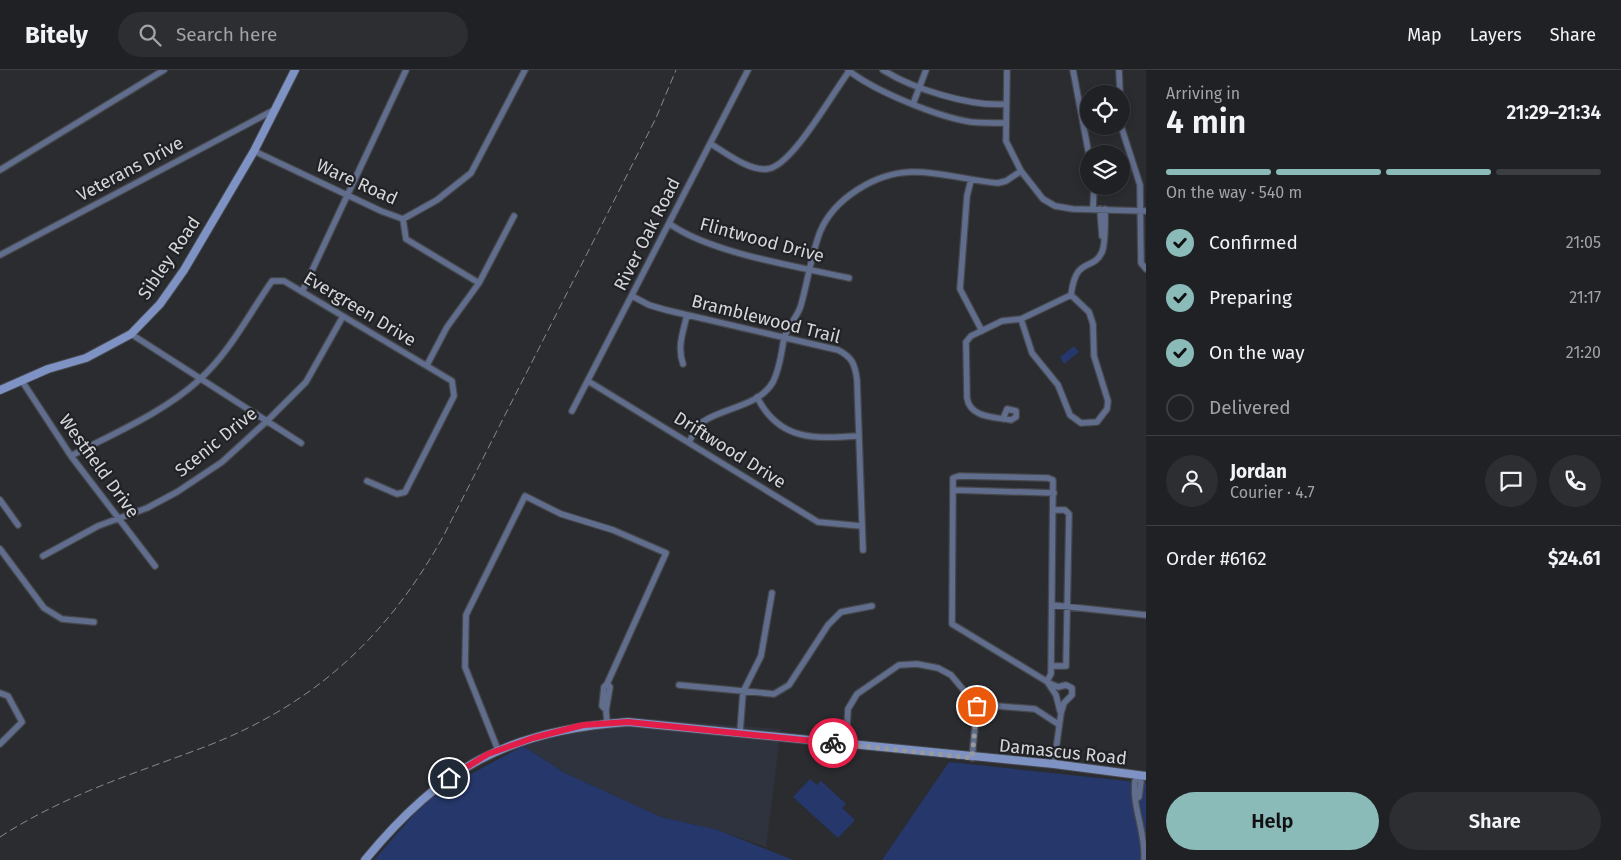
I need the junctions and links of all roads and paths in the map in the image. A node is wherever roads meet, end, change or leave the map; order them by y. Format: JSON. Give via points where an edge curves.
{"nodes":[{"id":1,"x":164,"y":70,"type":"edge"},
{"id":2,"x":295,"y":70,"type":"edge"},
{"id":3,"x":406,"y":70,"type":"edge"},
{"id":4,"x":525,"y":70,"type":"edge"},
{"id":5,"x":748,"y":70,"type":"edge"},
{"id":6,"x":849,"y":70,"type":"edge"},
{"id":7,"x":883,"y":70,"type":"edge"},
{"id":8,"x":926,"y":70,"type":"edge"},
{"id":9,"x":1007,"y":70,"type":"edge"},
{"id":10,"x":1073,"y":70,"type":"edge"},
{"id":11,"x":1119,"y":70,"type":"edge"},
{"id":12,"x":1120,"y":85,"type":"edge"},
{"id":13,"x":920,"y":86,"type":"junction"},
{"id":14,"x":913,"y":104,"type":"junction"},
{"id":15,"x":1006,"y":104,"type":"junction"},
{"id":16,"x":274,"y":110,"type":"junction"},
{"id":17,"x":1006,"y":123,"type":"junction"},
{"id":18,"x":1124,"y":135,"type":"edge"},
{"id":19,"x":711,"y":144,"type":"junction"},
{"id":20,"x":1087,"y":145,"type":"edge"},
{"id":21,"x":254,"y":151,"type":"junction"},
{"id":22,"x":0,"y":170,"type":"edge"},
{"id":23,"x":1021,"y":171,"type":"junction"},
{"id":24,"x":971,"y":180,"type":"junction"},
{"id":25,"x":348,"y":195,"type":"junction"},
{"id":26,"x":1094,"y":195,"type":"edge"},
{"id":27,"x":1093,"y":209,"type":"junction"},
{"id":28,"x":1102,"y":209,"type":"junction"},
{"id":29,"x":1143,"y":211,"type":"edge"},
{"id":30,"x":514,"y":216,"type":"dead end"},
{"id":31,"x":403,"y":219,"type":"junction"},
{"id":32,"x":670,"y":224,"type":"junction"},
{"id":33,"x":0,"y":255,"type":"edge"},
{"id":34,"x":809,"y":269,"type":"junction"},
{"id":35,"x":1146,"y":269,"type":"edge"},
{"id":36,"x":849,"y":278,"type":"dead end"},
{"id":37,"x":479,"y":283,"type":"junction"},
{"id":38,"x":302,"y":292,"type":"junction"},
{"id":39,"x":1071,"y":295,"type":"junction"},
{"id":40,"x":632,"y":296,"type":"junction"},
{"id":41,"x":686,"y":315,"type":"junction"},
{"id":42,"x":342,"y":318,"type":"junction"},
{"id":43,"x":1021,"y":319,"type":"junction"},
{"id":44,"x":982,"y":331,"type":"junction"},
{"id":45,"x":130,"y":334,"type":"junction"},
{"id":46,"x":784,"y":337,"type":"junction"},
{"id":47,"x":683,"y":364,"type":"dead end"},
{"id":48,"x":427,"y":365,"type":"junction"},
{"id":49,"x":200,"y":380,"type":"junction"},
{"id":50,"x":22,"y":381,"type":"junction"},
{"id":51,"x":588,"y":381,"type":"junction"},
{"id":52,"x":0,"y":390,"type":"edge"},
{"id":53,"x":757,"y":397,"type":"junction"},
{"id":54,"x":572,"y":411,"type":"dead end"},
{"id":55,"x":1003,"y":419,"type":"dead end"},
{"id":56,"x":267,"y":421,"type":"junction"},
{"id":57,"x":857,"y":436,"type":"junction"},
{"id":58,"x":689,"y":442,"type":"junction"},
{"id":59,"x":301,"y":443,"type":"dead end"},
{"id":60,"x":71,"y":456,"type":"junction"},
{"id":61,"x":368,"y":481,"type":"dead end"},
{"id":62,"x":953,"y":490,"type":"junction"},
{"id":63,"x":1054,"y":493,"type":"junction"},
{"id":64,"x":0,"y":500,"type":"edge"},
{"id":65,"x":1054,"y":510,"type":"junction"},
{"id":66,"x":118,"y":518,"type":"junction"},
{"id":67,"x":18,"y":524,"type":"dead end"},
{"id":68,"x":861,"y":526,"type":"junction"},
{"id":69,"x":0,"y":549,"type":"edge"},
{"id":70,"x":863,"y":550,"type":"dead end"},
{"id":71,"x":42,"y":556,"type":"dead end"},
{"id":72,"x":155,"y":566,"type":"dead end"},
{"id":73,"x":772,"y":593,"type":"dead end"},
{"id":74,"x":1052,"y":605,"type":"junction"},
{"id":75,"x":872,"y":606,"type":"dead end"},
{"id":76,"x":1068,"y":606,"type":"junction"},
{"id":77,"x":1146,"y":615,"type":"edge"},
{"id":78,"x":94,"y":622,"type":"dead end"},
{"id":79,"x":1051,"y":666,"type":"junction"},
{"id":80,"x":1047,"y":681,"type":"junction"},
{"id":81,"x":679,"y":686,"type":"dead end"},
{"id":82,"x":743,"y":692,"type":"junction"},
{"id":83,"x":0,"y":693,"type":"edge"},
{"id":84,"x":977,"y":706,"type":"junction"},
{"id":85,"x":1061,"y":712,"type":"junction"},
{"id":86,"x":607,"y":723,"type":"junction"},
{"id":87,"x":1058,"y":724,"type":"junction"},
{"id":88,"x":740,"y":732,"type":"junction"},
{"id":89,"x":2,"y":742,"type":"edge"},
{"id":90,"x":846,"y":744,"type":"junction"},
{"id":91,"x":498,"y":750,"type":"junction"},
{"id":92,"x":972,"y":758,"type":"junction"},
{"id":93,"x":1054,"y":764,"type":"junction"},
{"id":94,"x":1141,"y":776,"type":"edge"},
{"id":95,"x":365,"y":860,"type":"edge"},
{"id":96,"x":1144,"y":860,"type":"edge"}],
"edges":[{"from":1,"to":22,"type":"street"},
{"from":2,"to":16,"type":"street","name":"Sibley Road"},
{"from":3,"to":25,"type":"street"},
{"from":4,"to":31,"type":"street","name":"Ware Road","via":[[471,174],[437,200]]},
{"from":5,"to":19,"type":"street","name":"River Oak Road"},
{"from":6,"to":14,"type":"street","via":[[860,80]]},
{"from":6,"to":19,"type":"street","via":[[792,153],[776,167],[755,168]]},
{"from":7,"to":13,"type":"street"},
{"from":8,"to":13,"type":"street"},
{"from":9,"to":15,"type":"street"},
{"from":10,"to":20,"type":"street"},
{"from":11,"to":12,"type":"street"},
{"from":13,"to":14,"type":"street"},
{"from":13,"to":15,"type":"street","via":[[962,100]]},
{"from":14,"to":17,"type":"street","via":[[970,122]]},
{"from":15,"to":17,"type":"street"},
{"from":16,"to":21,"type":"street","name":"Sibley Road"},
{"from":16,"to":33,"type":"street","name":"Veterans Drive"},
{"from":17,"to":23,"type":"street","via":[[1006,141]]},
{"from":18,"to":29,"type":"street","via":[[1140,185]]},
{"from":19,"to":32,"type":"street","name":"River Oak Road"},
{"from":21,"to":25,"type":"street","name":"Ware Road"},
{"from":21,"to":45,"type":"street","name":"Sibley Road","via":[[184,270],[160,304]]},
{"from":23,"to":24,"type":"street","via":[[998,183]]},
{"from":23,"to":27,"type":"street","via":[[1043,199],[1054,206]]},
{"from":24,"to":34,"type":"street","via":[[912,172],[864,186],[834,210],[821,229]]},
{"from":24,"to":44,"type":"street","via":[[964,222],[960,289]]},
{"from":25,"to":31,"type":"street","name":"Ware Road"},
{"from":25,"to":38,"type":"street"},
{"from":26,"to":27,"type":"street"},
{"from":27,"to":28,"type":"street"},
{"from":28,"to":29,"type":"street"},
{"from":28,"to":39,"type":"street","via":[[1103,248],[1099,257],[1076,273]]},
{"from":29,"to":35,"type":"street","via":[[1141,263]]},
{"from":30,"to":37,"type":"street"},
{"from":31,"to":37,"type":"street","via":[[406,240]]},
{"from":32,"to":34,"type":"street","name":"Flintwood Drive","via":[[681,232],[718,246]]},
{"from":32,"to":40,"type":"street","name":"River Oak Road"},
{"from":34,"to":36,"type":"street","name":"Flintwood Drive"},
{"from":34,"to":46,"type":"street","via":[[801,306]]},
{"from":37,"to":48,"type":"street","via":[[447,328]]},
{"from":38,"to":42,"type":"street","name":"Evergreen Drive"},
{"from":38,"to":49,"type":"street","name":"Evergreen Drive","via":[[284,281],[272,282],[248,320]]},
{"from":39,"to":43,"type":"street"},
{"from":39,"to":43,"type":"street","via":[[1089,312],[1094,324],[1094,356],[1108,401],[1107,409],[1097,422],[1082,422],[1070,415],[1058,385],[1032,353]]},
{"from":40,"to":41,"type":"street","name":"Bramblewood Trail","via":[[649,305]]},
{"from":40,"to":51,"type":"street","name":"River Oak Road"},
{"from":41,"to":46,"type":"street","name":"Bramblewood Trail"},
{"from":41,"to":47,"type":"street","via":[[680,345]]},
{"from":42,"to":48,"type":"street","name":"Evergreen Drive"},
{"from":42,"to":56,"type":"street","name":"Scenic Drive","via":[[306,382]]},
{"from":43,"to":44,"type":"street","via":[[1002,321]]},
{"from":44,"to":55,"type":"street","via":[[968,339],[965,346],[967,402],[975,413]]},
{"from":45,"to":49,"type":"street"},
{"from":45,"to":50,"type":"street","name":"Sibley Road","via":[[86,358]]},
{"from":46,"to":53,"type":"street","via":[[776,376]]},
{"from":46,"to":57,"type":"street","name":"Bramblewood Trail","via":[[838,350],[849,356],[855,365],[857,380]]},
{"from":48,"to":61,"type":"street","name":"Evergreen Drive","via":[[452,382],[454,396],[405,492],[397,494]]},
{"from":49,"to":56,"type":"street"},
{"from":49,"to":60,"type":"street","name":"Evergreen Drive","via":[[165,406]]},
{"from":50,"to":52,"type":"street","name":"Sibley Road"},
{"from":50,"to":60,"type":"street","name":"Westfield Drive"},
{"from":51,"to":54,"type":"street","name":"River Oak Road"},
{"from":51,"to":58,"type":"street","name":"Driftwood Drive"},
{"from":53,"to":57,"type":"street","via":[[763,409],[779,425],[798,434],[815,438]]},
{"from":53,"to":58,"type":"street","via":[[703,421]]},
{"from":56,"to":59,"type":"street"},
{"from":56,"to":66,"type":"street","name":"Scenic Drive","via":[[222,462],[177,492],[147,508]]},
{"from":57,"to":68,"type":"street","name":"Bramblewood Trail"},
{"from":58,"to":68,"type":"street","name":"Driftwood Drive","via":[[818,522]]},
{"from":60,"to":66,"type":"street","name":"Westfield Drive"},
{"from":62,"to":63,"type":"street"},
{"from":62,"to":63,"type":"street","via":[[953,478],[959,476],[1048,478],[1053,480]]},
{"from":62,"to":80,"type":"street","via":[[952,624]]},
{"from":63,"to":65,"type":"street"},
{"from":64,"to":67,"type":"street"},
{"from":65,"to":74,"type":"street"},
{"from":65,"to":76,"type":"street","via":[[1065,510],[1069,514]]},
{"from":66,"to":71,"type":"street","name":"Scenic Drive"},
{"from":66,"to":72,"type":"street","name":"Westfield Drive"},
{"from":68,"to":70,"type":"street","name":"Bramblewood Trail"},
{"from":69,"to":78,"type":"street","via":[[44,608],[62,619]]},
{"from":73,"to":82,"type":"street","via":[[762,656]]},
{"from":74,"to":76,"type":"street"},
{"from":74,"to":79,"type":"street"},
{"from":75,"to":82,"type":"street","via":[[841,612],[828,624],[789,685],[774,694]]},
{"from":76,"to":77,"type":"street"},
{"from":76,"to":79,"type":"street","via":[[1066,666]]},
{"from":79,"to":80,"type":"street"},
{"from":80,"to":85,"type":"street"},
{"from":80,"to":85,"type":"street","via":[[1058,687],[1066,685],[1072,688],[1072,695]]},
{"from":81,"to":82,"type":"street"},
{"from":82,"to":88,"type":"street"},
{"from":83,"to":89,"type":"street","via":[[8,696],[22,722]]},
{"from":84,"to":87,"type":"street","via":[[1035,709]]},
{"from":84,"to":90,"type":"street","via":[[951,675],[938,668],[899,665],[857,694],[848,708]]},
{"from":84,"to":92,"type":"street"},
{"from":85,"to":87,"type":"street"},
{"from":86,"to":88,"type":"street","name":"Damascus Road"},
{"from":86,"to":91,"type":"street","name":"Damascus Road","via":[[583,725]]},
{"from":86,"to":91,"type":"street","via":[[608,684],[666,553],[613,530],[561,514],[525,496],[466,616],[464,630],[465,668]]},
{"from":87,"to":93,"type":"street"},
{"from":88,"to":90,"type":"street","name":"Damascus Road"},
{"from":90,"to":92,"type":"street","name":"Damascus Road"},
{"from":91,"to":95,"type":"street","name":"Damascus Road","via":[[457,772],[420,799]]},
{"from":92,"to":93,"type":"street","name":"Damascus Road"},
{"from":93,"to":94,"type":"street","name":"Damascus Road"},
{"from":94,"to":96,"type":"street","via":[[1135,782],[1134,794],[1145,833]]}]}
